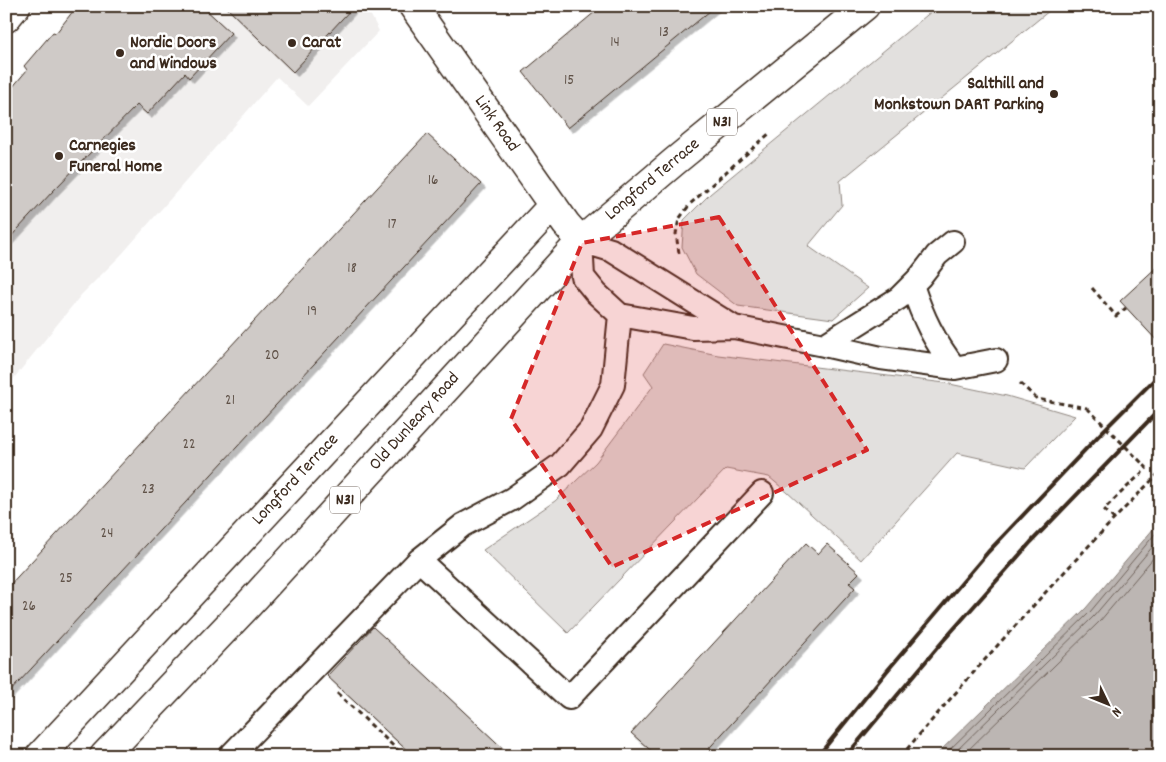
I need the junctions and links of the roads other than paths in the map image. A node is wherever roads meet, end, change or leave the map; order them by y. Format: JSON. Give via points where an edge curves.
{"nodes":[{"id":1,"x":16,"y":6,"type":"edge"},
{"id":2,"x":413,"y":6,"type":"edge"},
{"id":3,"x":865,"y":6,"type":"edge"},
{"id":4,"x":6,"y":18,"type":"edge"},
{"id":5,"x":553,"y":205,"type":"junction"},
{"id":6,"x":581,"y":241,"type":"junction"},
{"id":7,"x":953,"y":242,"type":"dead end"},
{"id":8,"x":912,"y":285,"type":"junction"},
{"id":9,"x":620,"y":316,"type":"junction"},
{"id":10,"x":734,"y":327,"type":"junction"},
{"id":11,"x":824,"y":345,"type":"junction"},
{"id":12,"x":996,"y":360,"type":"dead end"},
{"id":13,"x":955,"y":368,"type":"junction"},
{"id":14,"x":762,"y":493,"type":"dead end"},
{"id":15,"x":419,"y":560,"type":"junction"},
{"id":16,"x":40,"y":756,"type":"edge"},
{"id":17,"x":104,"y":756,"type":"edge"},
{"id":18,"x":230,"y":756,"type":"edge"}],
"edges":[{"from":1,"to":4,"type":"main road"},
{"from":2,"to":5,"type":"main road","name":"Link Road"},
{"from":3,"to":6,"type":"main road","name":"Longford Terrace","number":"N31"},
{"from":5,"to":6,"type":"main road","name":"Link Road"},
{"from":5,"to":16,"type":"main road","name":"Longford Terrace"},
{"from":6,"to":9,"type":"lane","via":[[583,277]]},
{"from":6,"to":10,"type":"lane","via":[[611,250]]},
{"from":6,"to":17,"type":"main road","name":"Old Dunleary Road","number":"N31","via":[[249,604]]},
{"from":7,"to":8,"type":"lane","via":[[937,254]]},
{"from":8,"to":11,"type":"lane","via":[[899,298]]},
{"from":8,"to":13,"type":"lane","via":[[931,333]]},
{"from":9,"to":10,"type":"lane","via":[[693,328]]},
{"from":9,"to":15,"type":"lane","via":[[613,385],[591,429],[560,465],[512,499],[463,525]]},
{"from":10,"to":11,"type":"lane"},
{"from":11,"to":13,"type":"lane","via":[[881,358]]},
{"from":12,"to":13,"type":"lane"},
{"from":14,"to":15,"type":"lane","via":[[569,698]]},
{"from":15,"to":18,"type":"lane"}]}
